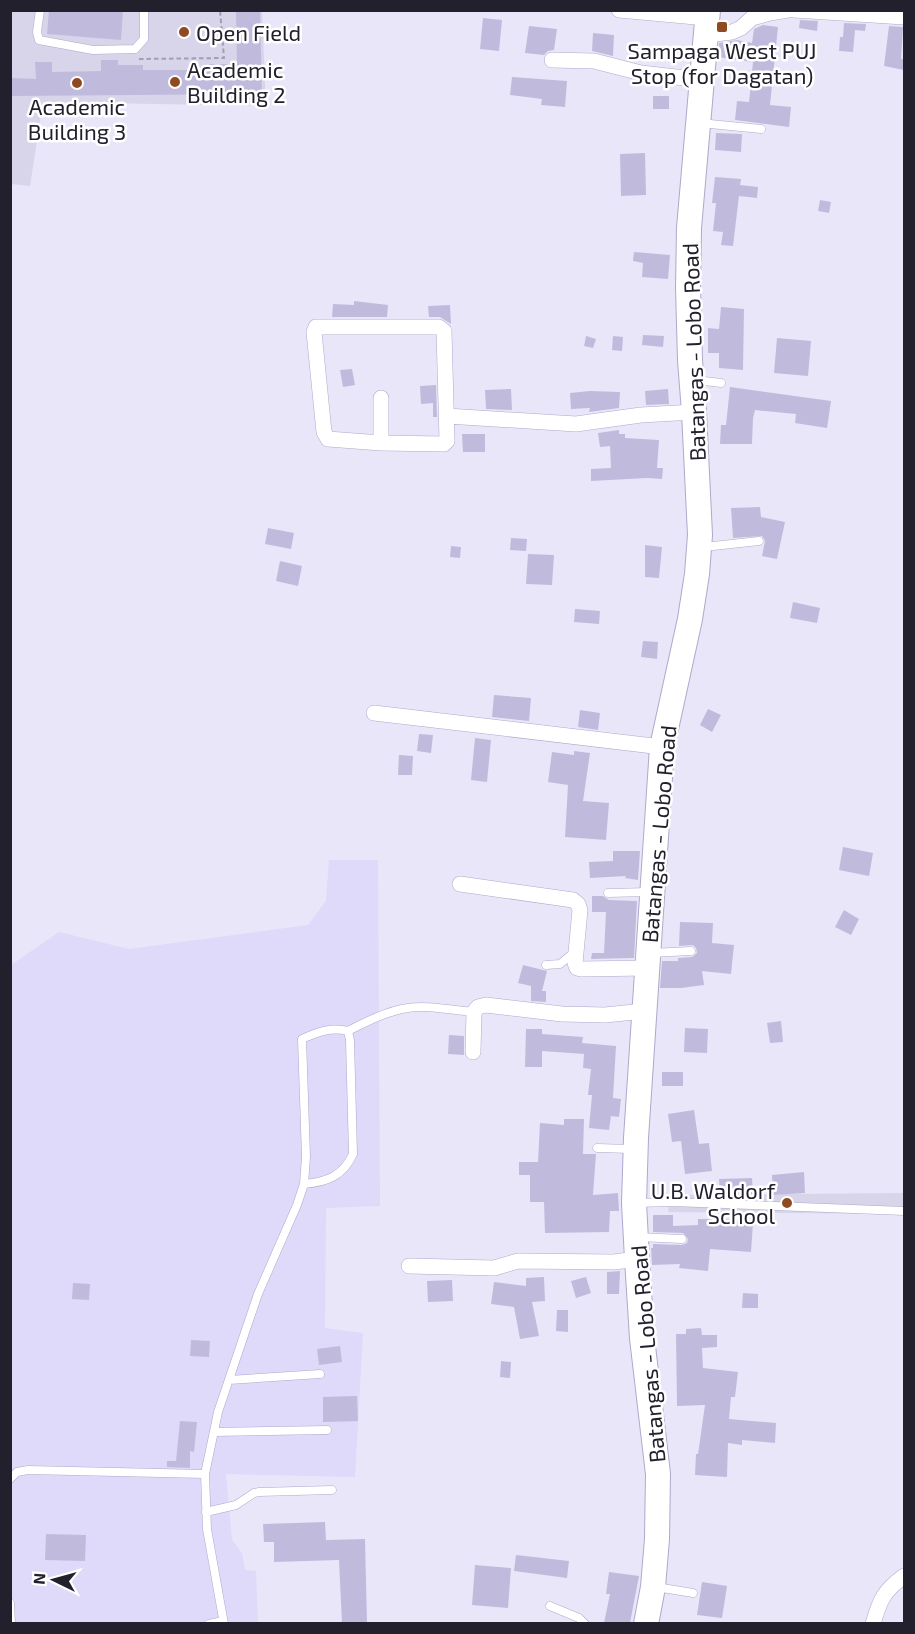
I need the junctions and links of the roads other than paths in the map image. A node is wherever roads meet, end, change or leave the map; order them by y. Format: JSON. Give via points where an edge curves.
{"nodes":[{"id":1,"x":40,"y":10,"type":"edge"},
{"id":2,"x":144,"y":10,"type":"edge"},
{"id":3,"x":619,"y":10,"type":"edge"},
{"id":4,"x":788,"y":10,"type":"edge"},
{"id":5,"x":794,"y":10,"type":"edge"},
{"id":6,"x":904,"y":17,"type":"edge"},
{"id":7,"x":707,"y":21,"type":"edge"},
{"id":8,"x":552,"y":60,"type":"dead end"},
{"id":9,"x":702,"y":80,"type":"junction"},
{"id":10,"x":698,"y":123,"type":"junction"},
{"id":11,"x":761,"y":129,"type":"dead end"},
{"id":12,"x":691,"y":380,"type":"junction"},
{"id":13,"x":721,"y":383,"type":"dead end"},
{"id":14,"x":381,"y":398,"type":"dead end"},
{"id":15,"x":694,"y":412,"type":"junction"},
{"id":16,"x":447,"y":416,"type":"junction"},
{"id":17,"x":381,"y":443,"type":"junction"},
{"id":18,"x":759,"y":541,"type":"dead end"},
{"id":19,"x":699,"y":548,"type":"junction"},
{"id":20,"x":374,"y":713,"type":"dead end"},
{"id":21,"x":662,"y":747,"type":"junction"},
{"id":22,"x":460,"y":884,"type":"dead end"},
{"id":23,"x":652,"y":891,"type":"junction"},
{"id":24,"x":609,"y":893,"type":"dead end"},
{"id":25,"x":691,"y":951,"type":"dead end"},
{"id":26,"x":576,"y":955,"type":"junction"},
{"id":27,"x":648,"y":961,"type":"junction"},
{"id":28,"x":546,"y":964,"type":"dead end"},
{"id":29,"x":644,"y":1011,"type":"junction"},
{"id":30,"x":474,"y":1012,"type":"junction"},
{"id":31,"x":348,"y":1031,"type":"junction"},
{"id":32,"x":473,"y":1052,"type":"dead end"},
{"id":33,"x":597,"y":1148,"type":"dead end"},
{"id":34,"x":636,"y":1149,"type":"junction"},
{"id":35,"x":304,"y":1184,"type":"junction"},
{"id":36,"x":634,"y":1203,"type":"junction"},
{"id":37,"x":904,"y":1211,"type":"edge"},
{"id":38,"x":682,"y":1239,"type":"dead end"},
{"id":39,"x":636,"y":1248,"type":"junction"},
{"id":40,"x":410,"y":1266,"type":"dead end"},
{"id":41,"x":320,"y":1374,"type":"dead end"},
{"id":42,"x":229,"y":1380,"type":"junction"},
{"id":43,"x":327,"y":1430,"type":"dead end"},
{"id":44,"x":214,"y":1432,"type":"junction"},
{"id":45,"x":205,"y":1474,"type":"junction"},
{"id":46,"x":10,"y":1479,"type":"edge"},
{"id":47,"x":332,"y":1490,"type":"dead end"},
{"id":48,"x":206,"y":1512,"type":"junction"},
{"id":49,"x":904,"y":1576,"type":"edge"},
{"id":50,"x":653,"y":1587,"type":"junction"},
{"id":51,"x":693,"y":1593,"type":"dead end"},
{"id":52,"x":10,"y":1603,"type":"edge"},
{"id":53,"x":550,"y":1606,"type":"dead end"},
{"id":54,"x":223,"y":1622,"type":"edge"},
{"id":55,"x":11,"y":1623,"type":"edge"},
{"id":56,"x":209,"y":1623,"type":"edge"},
{"id":57,"x":585,"y":1623,"type":"edge"},
{"id":58,"x":646,"y":1623,"type":"edge"},
{"id":59,"x":873,"y":1623,"type":"edge"}],
"edges":[{"from":1,"to":2,"type":"lane","via":[[39,40],[93,50],[135,49],[144,39]]},
{"from":3,"to":7,"type":"street"},
{"from":4,"to":7,"type":"street","via":[[753,18],[732,32]]},
{"from":5,"to":6,"type":"street"},
{"from":7,"to":9,"type":"main road","name":"Batangas - Lobo Road"},
{"from":8,"to":9,"type":"street","via":[[594,61],[641,73]]},
{"from":9,"to":10,"type":"main road","name":"Batangas - Lobo Road"},
{"from":10,"to":11,"type":"lane"},
{"from":10,"to":12,"type":"main road","name":"Batangas - Lobo Road","via":[[689,228]]},
{"from":12,"to":13,"type":"lane"},
{"from":12,"to":15,"type":"main road","name":"Batangas - Lobo Road"},
{"from":14,"to":17,"type":"street"},
{"from":15,"to":16,"type":"street","via":[[576,424]]},
{"from":15,"to":19,"type":"main road","name":"Batangas - Lobo Road"},
{"from":16,"to":17,"type":"street","via":[[444,444]]},
{"from":16,"to":17,"type":"street","via":[[444,331],[439,327],[316,327],[324,432],[328,439]]},
{"from":18,"to":19,"type":"lane"},
{"from":19,"to":21,"type":"main road","name":"Batangas - Lobo Road","via":[[690,619]]},
{"from":20,"to":21,"type":"street"},
{"from":21,"to":23,"type":"main road","name":"Batangas - Lobo Road"},
{"from":22,"to":26,"type":"street","via":[[573,900],[580,910]]},
{"from":23,"to":24,"type":"lane"},
{"from":23,"to":27,"type":"main road","name":"Batangas - Lobo Road"},
{"from":25,"to":27,"type":"lane"},
{"from":26,"to":27,"type":"street","via":[[577,968],[581,969]]},
{"from":26,"to":28,"type":"lane","via":[[560,964]]},
{"from":27,"to":29,"type":"main road","name":"Batangas - Lobo Road"},
{"from":29,"to":30,"type":"street","via":[[562,1014],[486,1005]]},
{"from":29,"to":34,"type":"main road","name":"Batangas - Lobo Road"},
{"from":30,"to":31,"type":"lane","via":[[404,1008]]},
{"from":30,"to":32,"type":"street"},
{"from":31,"to":35,"type":"lane","via":[[353,1154],[336,1177]]},
{"from":31,"to":35,"type":"lane","via":[[321,1031],[302,1039]]},
{"from":33,"to":34,"type":"lane"},
{"from":34,"to":36,"type":"main road","name":"Batangas - Lobo Road"},
{"from":35,"to":42,"type":"lane","via":[[258,1294]]},
{"from":36,"to":37,"type":"lane"},
{"from":36,"to":39,"type":"main road","name":"Batangas - Lobo Road"},
{"from":38,"to":39,"type":"lane"},
{"from":39,"to":40,"type":"street","via":[[614,1262],[518,1261],[494,1268]]},
{"from":39,"to":50,"type":"main road","name":"Batangas - Lobo Road","via":[[658,1474]]},
{"from":41,"to":42,"type":"lane"},
{"from":42,"to":44,"type":"lane"},
{"from":43,"to":44,"type":"lane"},
{"from":44,"to":45,"type":"lane"},
{"from":45,"to":46,"type":"lane","via":[[28,1470],[17,1472]]},
{"from":45,"to":48,"type":"lane"},
{"from":47,"to":48,"type":"lane","via":[[259,1492],[236,1506]]},
{"from":48,"to":54,"type":"lane"},
{"from":49,"to":59,"type":"street","via":[[879,1600]]},
{"from":50,"to":51,"type":"lane"},
{"from":50,"to":58,"type":"main road","name":"Batangas - Lobo Road"},
{"from":52,"to":55,"type":"lane"},
{"from":53,"to":57,"type":"lane"},
{"from":54,"to":56,"type":"lane"}]}
